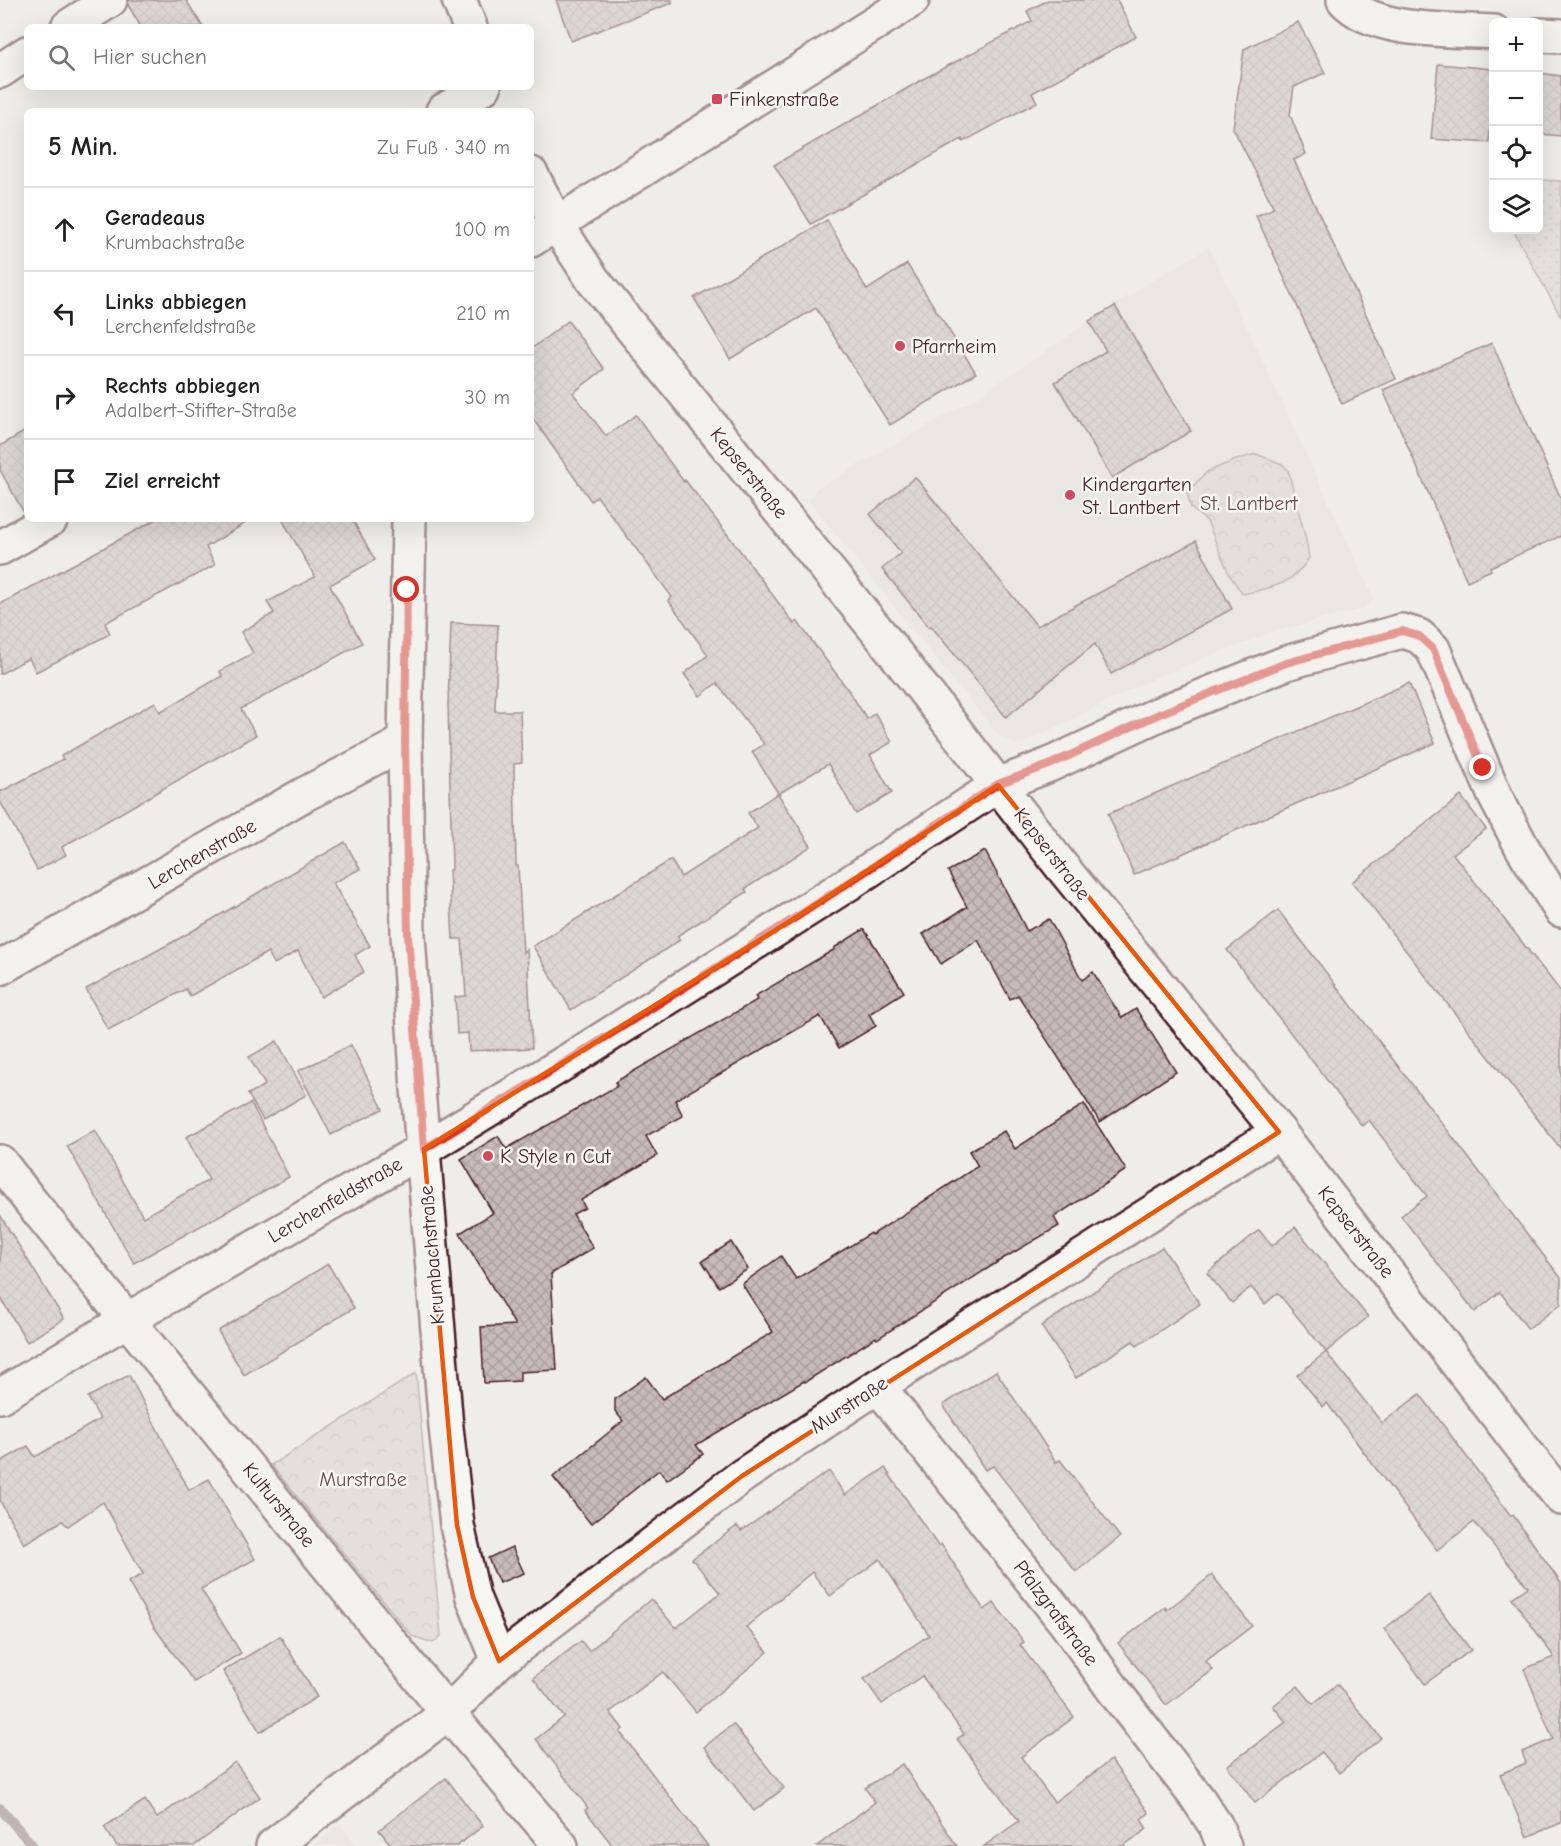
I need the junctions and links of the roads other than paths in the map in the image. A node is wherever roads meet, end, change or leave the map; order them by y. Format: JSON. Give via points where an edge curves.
{"nodes":[{"id":1,"x":110,"y":0,"type":"edge"},
{"id":2,"x":459,"y":0,"type":"edge"},
{"id":3,"x":912,"y":0,"type":"edge"},
{"id":4,"x":1344,"y":0,"type":"edge"},
{"id":5,"x":73,"y":24,"type":"edge"},
{"id":6,"x":469,"y":24,"type":"edge"},
{"id":7,"x":1489,"y":32,"type":"edge"},
{"id":8,"x":1543,"y":35,"type":"edge"},
{"id":9,"x":1561,"y":36,"type":"edge"},
{"id":10,"x":24,"y":56,"type":"edge"},
{"id":11,"x":0,"y":71,"type":"edge"},
{"id":12,"x":481,"y":90,"type":"edge"},
{"id":13,"x":488,"y":90,"type":"edge"},
{"id":14,"x":449,"y":108,"type":"edge"},
{"id":15,"x":497,"y":108,"type":"edge"},
{"id":16,"x":534,"y":187,"type":"edge"},
{"id":17,"x":544,"y":232,"type":"edge"},
{"id":18,"x":46,"y":522,"type":"edge"},
{"id":19,"x":409,"y":522,"type":"edge"},
{"id":20,"x":0,"y":548,"type":"edge"},
{"id":21,"x":405,"y":742,"type":"junction"},
{"id":22,"x":998,"y":784,"type":"junction"},
{"id":23,"x":1561,"y":910,"type":"edge"},
{"id":24,"x":0,"y":968,"type":"edge"},
{"id":25,"x":1279,"y":1132,"type":"junction"},
{"id":26,"x":424,"y":1149,"type":"junction"},
{"id":27,"x":0,"y":1162,"type":"edge"},
{"id":28,"x":127,"y":1320,"type":"junction"},
{"id":29,"x":878,"y":1386,"type":"junction"},
{"id":30,"x":0,"y":1396,"type":"edge"},
{"id":31,"x":1561,"y":1498,"type":"edge"},
{"id":32,"x":499,"y":1661,"type":"junction"},
{"id":33,"x":448,"y":1713,"type":"junction"},
{"id":34,"x":273,"y":1846,"type":"edge"},
{"id":35,"x":561,"y":1846,"type":"edge"},
{"id":36,"x":1224,"y":1846,"type":"edge"}],
"edges":[{"from":1,"to":5,"type":"street"},
{"from":2,"to":6,"type":"street"},
{"from":3,"to":17,"type":"street"},
{"from":4,"to":7,"type":"street","via":[[1373,20]]},
{"from":8,"to":9,"type":"street"},
{"from":10,"to":11,"type":"street"},
{"from":12,"to":14,"type":"street"},
{"from":13,"to":15,"type":"street"},
{"from":16,"to":17,"type":"street","name":"Kepserstraße"},
{"from":17,"to":22,"type":"street","name":"Kepserstraße","via":[[593,280]]},
{"from":18,"to":20,"type":"street"},
{"from":19,"to":21,"type":"street","name":"Krumbachstraße"},
{"from":21,"to":24,"type":"street","name":"Lerchenstraße","via":[[303,795]]},
{"from":21,"to":26,"type":"street","name":"Krumbachstraße","via":[[408,935]]},
{"from":22,"to":23,"type":"street","name":"Lerchenfeldstraße","via":[[1286,663],[1402,631],[1419,636],[1433,649],[1495,796]]},
{"from":22,"to":25,"type":"street","name":"Kepserstraße"},
{"from":22,"to":26,"type":"street","name":"Lerchenfeldstraße","via":[[798,916]]},
{"from":25,"to":29,"type":"street","name":"Murstraße"},
{"from":25,"to":31,"type":"street","name":"Kepserstraße"},
{"from":26,"to":28,"type":"street","name":"Lerchenfeldstraße"},
{"from":26,"to":32,"type":"street","name":"Krumbachstraße","via":[[457,1525],[473,1598]]},
{"from":27,"to":28,"type":"street","name":"Kulturstraße"},
{"from":28,"to":30,"type":"street","name":"Lerchenfeldstraße"},
{"from":28,"to":33,"type":"street","name":"Kulturstraße"},
{"from":29,"to":32,"type":"street","name":"Murstraße","via":[[742,1476]]},
{"from":29,"to":36,"type":"street","name":"Pfalzgrafstraße","via":[[1065,1622],[1198,1799]]},
{"from":32,"to":33,"type":"street","name":"Murstraße"},
{"from":33,"to":34,"type":"street","name":"Murstraße"},
{"from":33,"to":35,"type":"street","name":"Kulturstraße"}]}
